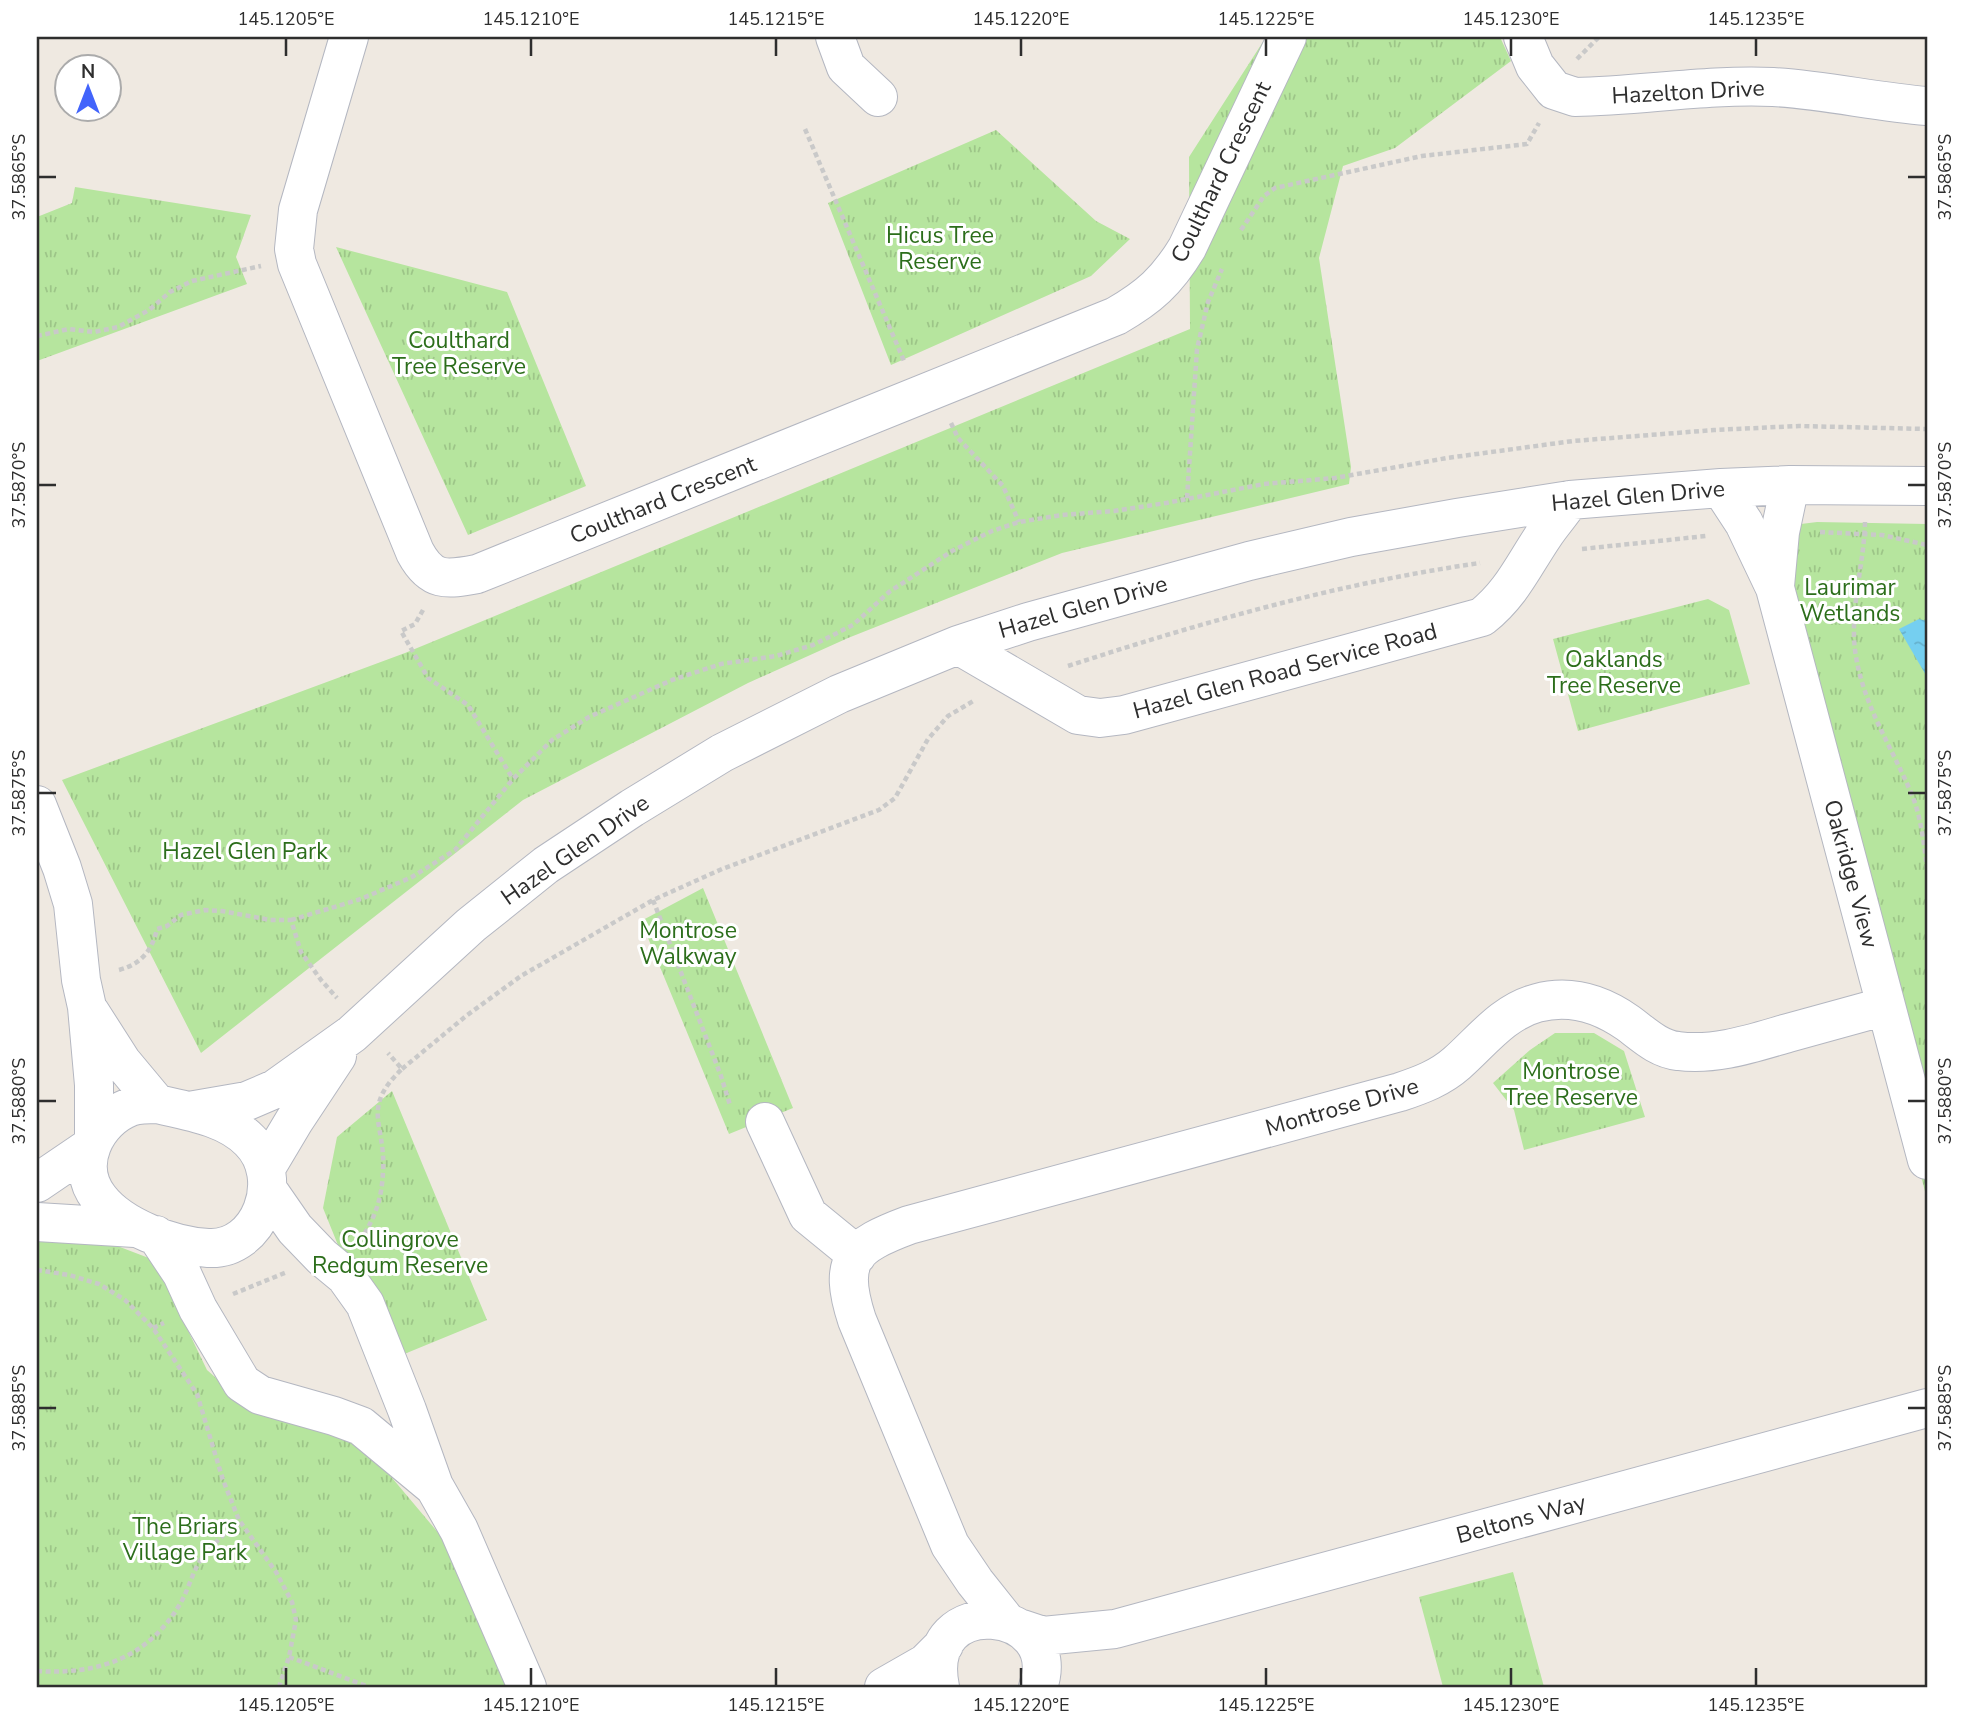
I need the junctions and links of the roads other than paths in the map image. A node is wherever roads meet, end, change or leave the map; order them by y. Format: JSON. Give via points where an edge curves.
{"nodes":[{"id":1,"x":349,"y":37,"type":"edge"},
{"id":2,"x":835,"y":37,"type":"edge"},
{"id":3,"x":1287,"y":37,"type":"edge"},
{"id":4,"x":1523,"y":37,"type":"edge"},
{"id":5,"x":878,"y":96,"type":"dead end"},
{"id":6,"x":1927,"y":106,"type":"edge"},
{"id":7,"x":1790,"y":485,"type":"junction"},
{"id":8,"x":1927,"y":486,"type":"edge"},
{"id":9,"x":1721,"y":488,"type":"junction"},
{"id":10,"x":1570,"y":500,"type":"junction"},
{"id":11,"x":1775,"y":588,"type":"junction"},
{"id":12,"x":958,"y":645,"type":"junction"},
{"id":13,"x":37,"y":805,"type":"edge"},
{"id":14,"x":1886,"y":1006,"type":"junction"},
{"id":15,"x":87,"y":1007,"type":"junction"},
{"id":16,"x":352,"y":1034,"type":"junction"},
{"id":17,"x":173,"y":1107,"type":"junction"},
{"id":18,"x":749,"y":1117,"type":"road end"},
{"id":19,"x":92,"y":1142,"type":"junction"},
{"id":20,"x":1927,"y":1160,"type":"edge"},
{"id":21,"x":267,"y":1179,"type":"junction"},
{"id":22,"x":37,"y":1183,"type":"edge"},
{"id":23,"x":37,"y":1222,"type":"edge"},
{"id":24,"x":146,"y":1231,"type":"junction"},
{"id":25,"x":856,"y":1255,"type":"junction"},
{"id":26,"x":1927,"y":1408,"type":"edge"},
{"id":27,"x":434,"y":1486,"type":"junction"},
{"id":28,"x":950,"y":1545,"type":"junction"},
{"id":29,"x":1014,"y":1625,"type":"junction"},
{"id":30,"x":1115,"y":1629,"type":"junction"},
{"id":31,"x":949,"y":1638,"type":"junction"},
{"id":32,"x":527,"y":1687,"type":"edge"},
{"id":33,"x":884,"y":1687,"type":"edge"},
{"id":34,"x":940,"y":1687,"type":"edge"},
{"id":35,"x":1039,"y":1687,"type":"edge"}],
"edges":[{"from":1,"to":3,"type":"street","name":"Coulthard Crescent","via":[[298,210],[297,264],[415,552],[422,566],[435,576],[453,579],[477,574],[935,391],[1138,304],[1159,287],[1187,248]]},
{"from":2,"to":5,"type":"street","via":[[846,67]]},
{"from":4,"to":6,"type":"street","name":"Hazelton Drive","via":[[1535,66],[1554,90],[1575,97],[1775,87]]},
{"from":7,"to":8,"type":"street","name":"Hazel Glen Drive"},
{"from":7,"to":9,"type":"street","name":"Hazel Glen Drive"},
{"from":7,"to":11,"type":"street"},
{"from":9,"to":10,"type":"street","name":"Hazel Glen Drive"},
{"from":9,"to":11,"type":"street","via":[[1744,523]]},
{"from":10,"to":12,"type":"street","name":"Hazel Glen Drive","via":[[1351,537],[1028,622]]},
{"from":10,"to":12,"type":"street","name":"Hazel Glen Road Service Road","via":[[1501,603],[1482,617],[1124,715],[1078,715]]},
{"from":11,"to":14,"type":"street","name":"Oakridge View"},
{"from":12,"to":16,"type":"street","name":"Hazel Glen Drive","via":[[839,694],[722,753],[632,808],[546,865],[471,925]]},
{"from":13,"to":15,"type":"street","via":[[73,904]]},
{"from":14,"to":20,"type":"street","name":"Oakridge View"},
{"from":14,"to":25,"type":"street","name":"Montrose Drive","via":[[1705,1053],[1676,1051],[1651,1041],[1589,1003],[1563,999],[1536,1003],[1490,1030],[1431,1082],[909,1225],[866,1243]]},
{"from":15,"to":17,"type":"street","via":[[122,1062]]},
{"from":15,"to":19,"type":"street","via":[[94,1085]]},
{"from":16,"to":17,"type":"street","name":"Hazel Glen Drive","via":[[275,1089],[247,1101]]},
{"from":16,"to":21,"type":"street","name":"Hazel Glen Drive","via":[[320,1080]]},
{"from":17,"to":19,"type":"street","via":[[132,1105],[109,1118]]},
{"from":17,"to":21,"type":"street","via":[[230,1126],[250,1141],[260,1154]]},
{"from":18,"to":25,"type":"street","via":[[807,1215]]},
{"from":19,"to":22,"type":"street"},
{"from":19,"to":24,"type":"street","via":[[89,1167],[99,1199],[119,1217]]},
{"from":21,"to":24,"type":"street","via":[[264,1209],[255,1224],[226,1245],[188,1245]]},
{"from":21,"to":27,"type":"street","via":[[295,1229],[345,1276],[365,1304]]},
{"from":23,"to":24,"type":"street"},
{"from":24,"to":27,"type":"street","via":[[182,1274],[242,1382],[260,1395],[361,1426]]},
{"from":25,"to":28,"type":"street","via":[[850,1266],[850,1298]]},
{"from":26,"to":30,"type":"street","name":"Beltons Way"},
{"from":27,"to":32,"type":"street","via":[[459,1530]]},
{"from":28,"to":29,"type":"street","via":[[975,1582]]},
{"from":28,"to":31,"type":"street"},
{"from":29,"to":30,"type":"street","name":"Beltons Way","via":[[1043,1636]]},
{"from":29,"to":31,"type":"street","name":"Beltons Way","via":[[988,1618],[971,1621]]},
{"from":29,"to":35,"type":"street","via":[[1032,1640],[1038,1653]]},
{"from":30,"to":35,"type":"street","name":"Beltons Way","via":[[1055,1669]]},
{"from":31,"to":33,"type":"street","via":[[926,1663]]},
{"from":31,"to":34,"type":"street","via":[[938,1658]]}]}
